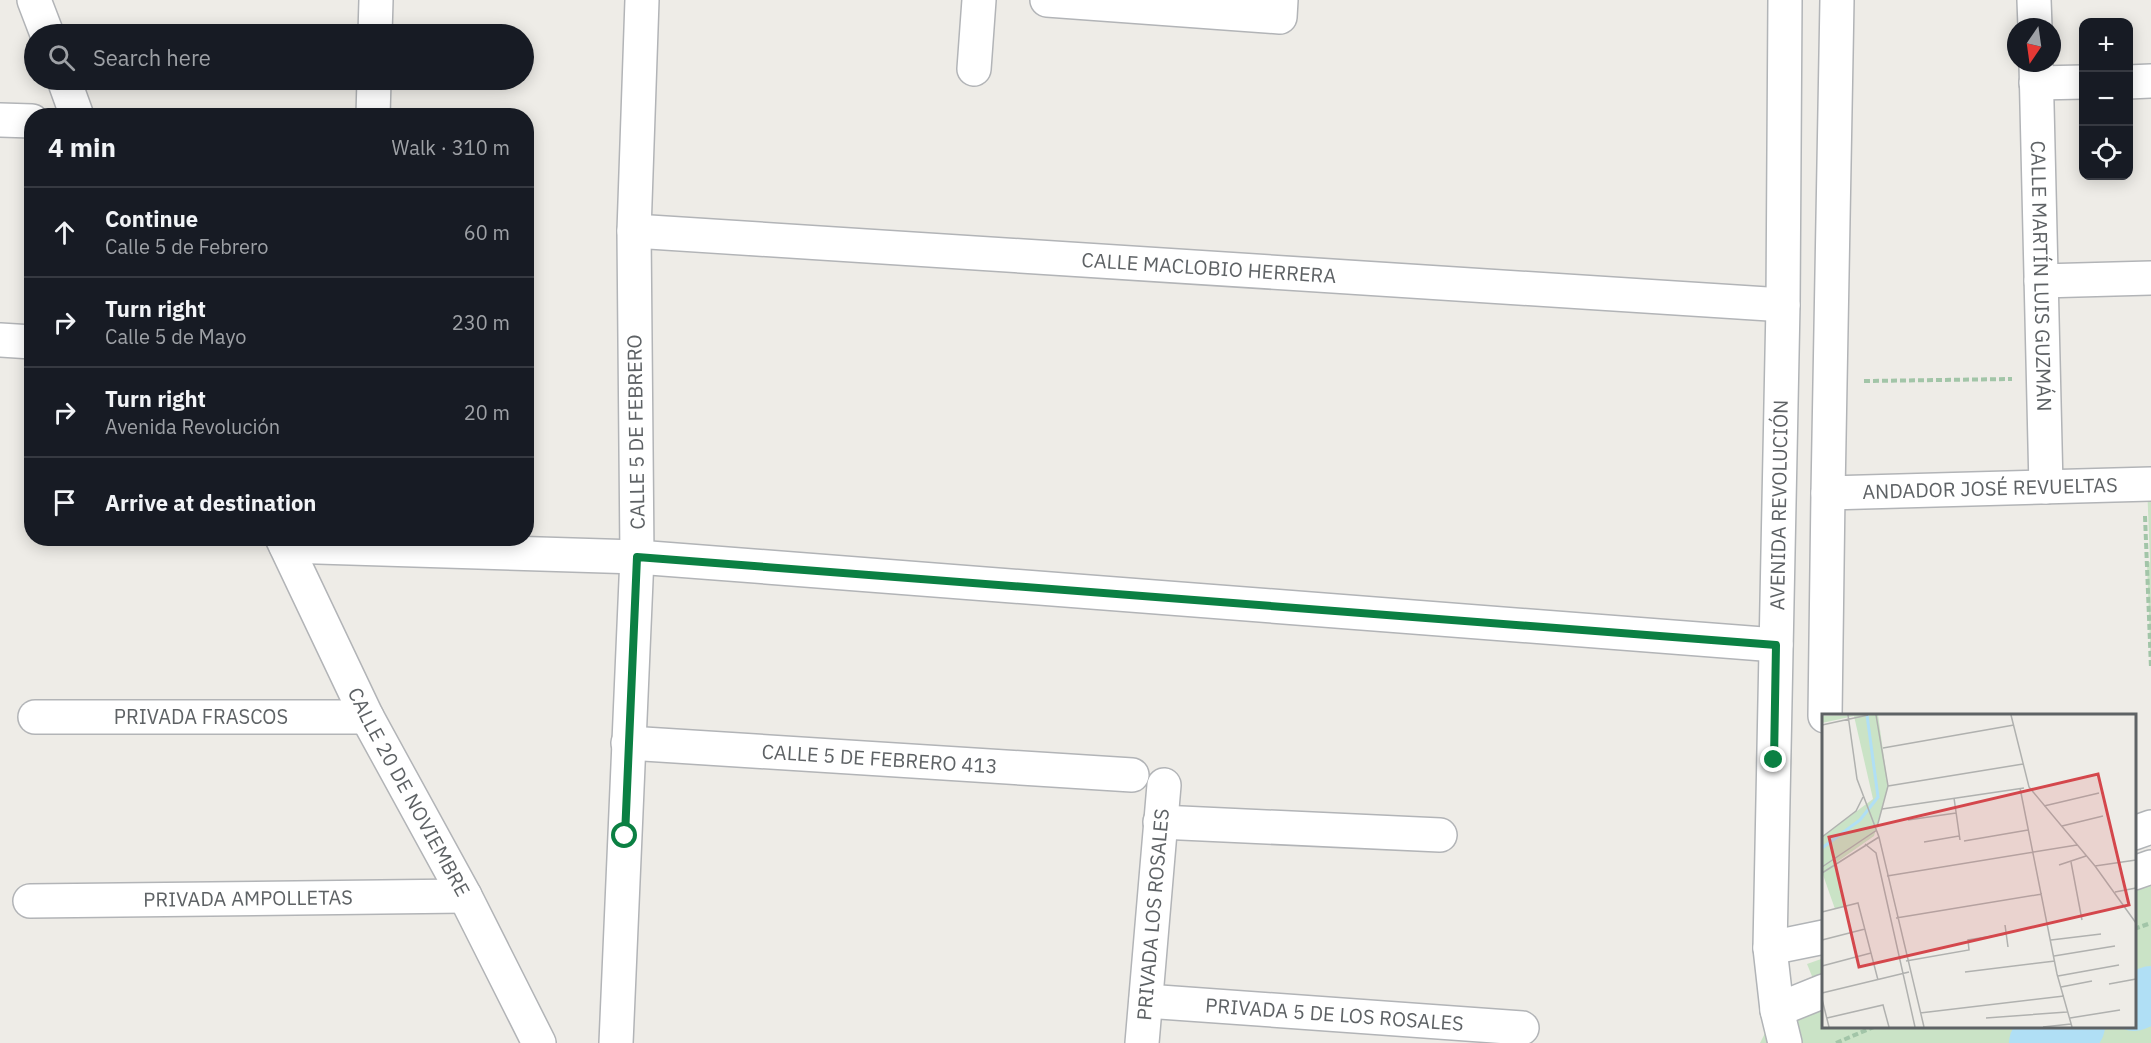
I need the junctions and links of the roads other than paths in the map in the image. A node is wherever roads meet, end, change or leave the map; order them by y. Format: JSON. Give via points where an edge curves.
{"nodes":[{"id":1,"x":34,"y":0,"type":"edge"},
{"id":2,"x":376,"y":0,"type":"edge"},
{"id":3,"x":642,"y":0,"type":"edge"},
{"id":4,"x":979,"y":0,"type":"edge"},
{"id":5,"x":1047,"y":0,"type":"edge"},
{"id":6,"x":1281,"y":0,"type":"edge"},
{"id":7,"x":1785,"y":0,"type":"edge"},
{"id":8,"x":1837,"y":0,"type":"edge"},
{"id":9,"x":2034,"y":0,"type":"edge"},
{"id":10,"x":2035,"y":18,"type":"edge"},
{"id":11,"x":43,"y":24,"type":"edge"},
{"id":12,"x":375,"y":24,"type":"edge"},
{"id":13,"x":974,"y":69,"type":"dead end"},
{"id":14,"x":2036,"y":73,"type":"edge"},
{"id":15,"x":2079,"y":81,"type":"edge"},
{"id":16,"x":2151,"y":81,"type":"edge"},
{"id":17,"x":2133,"y":82,"type":"edge"},
{"id":18,"x":68,"y":90,"type":"edge"},
{"id":19,"x":374,"y":90,"type":"edge"},
{"id":20,"x":74,"y":108,"type":"edge"},
{"id":21,"x":373,"y":108,"type":"edge"},
{"id":22,"x":0,"y":120,"type":"edge"},
{"id":23,"x":24,"y":121,"type":"edge"},
{"id":24,"x":634,"y":231,"type":"junction"},
{"id":25,"x":2151,"y":278,"type":"edge"},
{"id":26,"x":2041,"y":281,"type":"junction"},
{"id":27,"x":1783,"y":305,"type":"junction"},
{"id":28,"x":0,"y":340,"type":"edge"},
{"id":29,"x":24,"y":342,"type":"edge"},
{"id":30,"x":2148,"y":484,"type":"edge"},
{"id":31,"x":2046,"y":487,"type":"junction"},
{"id":32,"x":1828,"y":493,"type":"junction"},
{"id":33,"x":286,"y":546,"type":"edge"},
{"id":34,"x":378,"y":546,"type":"edge"},
{"id":35,"x":637,"y":557,"type":"junction"},
{"id":36,"x":1776,"y":645,"type":"junction"},
{"id":37,"x":1826,"y":714,"type":"edge"},
{"id":38,"x":35,"y":717,"type":"dead end"},
{"id":39,"x":367,"y":717,"type":"junction"},
{"id":40,"x":628,"y":743,"type":"junction"},
{"id":41,"x":1132,"y":775,"type":"dead end"},
{"id":42,"x":1164,"y":785,"type":"dead end"},
{"id":43,"x":1160,"y":822,"type":"junction"},
{"id":44,"x":2151,"y":827,"type":"edge"},
{"id":45,"x":2136,"y":832,"type":"edge"},
{"id":46,"x":1440,"y":835,"type":"dead end"},
{"id":47,"x":2151,"y":867,"type":"edge"},
{"id":48,"x":2136,"y":872,"type":"edge"},
{"id":49,"x":465,"y":896,"type":"junction"},
{"id":50,"x":30,"y":901,"type":"dead end"},
{"id":51,"x":1822,"y":937,"type":"edge"},
{"id":52,"x":1770,"y":948,"type":"junction"},
{"id":53,"x":1822,"y":992,"type":"edge"},
{"id":54,"x":1146,"y":1001,"type":"junction"},
{"id":55,"x":1777,"y":1010,"type":"junction"},
{"id":56,"x":1522,"y":1028,"type":"dead end"},
{"id":57,"x":538,"y":1043,"type":"edge"},
{"id":58,"x":616,"y":1043,"type":"edge"},
{"id":59,"x":1142,"y":1043,"type":"edge"},
{"id":60,"x":1767,"y":1043,"type":"edge"},
{"id":61,"x":1785,"y":1043,"type":"edge"}],
"edges":[{"from":1,"to":11,"type":"street"},
{"from":2,"to":12,"type":"street"},
{"from":3,"to":24,"type":"street","name":"CALLE 5 DE FEBRERO"},
{"from":4,"to":13,"type":"street"},
{"from":5,"to":6,"type":"street","via":[[1280,17]]},
{"from":7,"to":27,"type":"street","name":"AVENIDA REVOLUCIÓN"},
{"from":8,"to":32,"type":"street"},
{"from":9,"to":10,"type":"street"},
{"from":14,"to":15,"type":"street"},
{"from":14,"to":26,"type":"street","name":"CALLE MARTÍN LUIS GUZMÁN"},
{"from":16,"to":17,"type":"street"},
{"from":18,"to":20,"type":"street"},
{"from":19,"to":21,"type":"street"},
{"from":22,"to":23,"type":"street"},
{"from":24,"to":27,"type":"street","name":"CALLE MACLOBIO HERRERA"},
{"from":24,"to":35,"type":"street","name":"CALLE 5 DE FEBRERO"},
{"from":25,"to":26,"type":"street"},
{"from":26,"to":31,"type":"street","name":"CALLE MARTÍN LUIS GUZMÁN"},
{"from":27,"to":36,"type":"street","name":"AVENIDA REVOLUCIÓN"},
{"from":28,"to":29,"type":"street"},
{"from":30,"to":31,"type":"street","name":"ANDADOR JOSÉ REVUELTAS"},
{"from":31,"to":32,"type":"street","name":"ANDADOR JOSÉ REVUELTAS"},
{"from":32,"to":37,"type":"street"},
{"from":33,"to":39,"type":"street","name":"CALLE 20 DE NOVIEMBRE"},
{"from":34,"to":35,"type":"street"},
{"from":35,"to":36,"type":"street"},
{"from":35,"to":40,"type":"street","name":"CALLE 5 DE FEBRERO"},
{"from":36,"to":52,"type":"street","name":"AVENIDA REVOLUCIÓN"},
{"from":38,"to":39,"type":"street","name":"PRIVADA FRASCOS"},
{"from":39,"to":49,"type":"street","name":"CALLE 20 DE NOVIEMBRE"},
{"from":40,"to":41,"type":"street","name":"CALLE 5 DE FEBRERO 413"},
{"from":40,"to":58,"type":"street","name":"CALLE 5 DE FEBRERO"},
{"from":42,"to":43,"type":"street","name":"PRIVADA LOS ROSALES"},
{"from":43,"to":46,"type":"street"},
{"from":43,"to":54,"type":"street","name":"PRIVADA LOS ROSALES"},
{"from":44,"to":45,"type":"street"},
{"from":47,"to":48,"type":"street"},
{"from":49,"to":50,"type":"street","name":"PRIVADA AMPOLLETAS"},
{"from":49,"to":57,"type":"street","name":"CALLE 20 DE NOVIEMBRE"},
{"from":51,"to":52,"type":"street"},
{"from":52,"to":55,"type":"street","name":"AVENIDA REVOLUCIÓN"},
{"from":53,"to":55,"type":"street"},
{"from":54,"to":56,"type":"street","name":"PRIVADA 5 DE LOS ROSALES"},
{"from":54,"to":59,"type":"street","name":"PRIVADA LOS ROSALES"},
{"from":55,"to":60,"type":"street","name":"AVENIDA REVOLUCIÓN"},
{"from":55,"to":61,"type":"street","name":"AVENIDA REVOLUCIÓN"}]}
